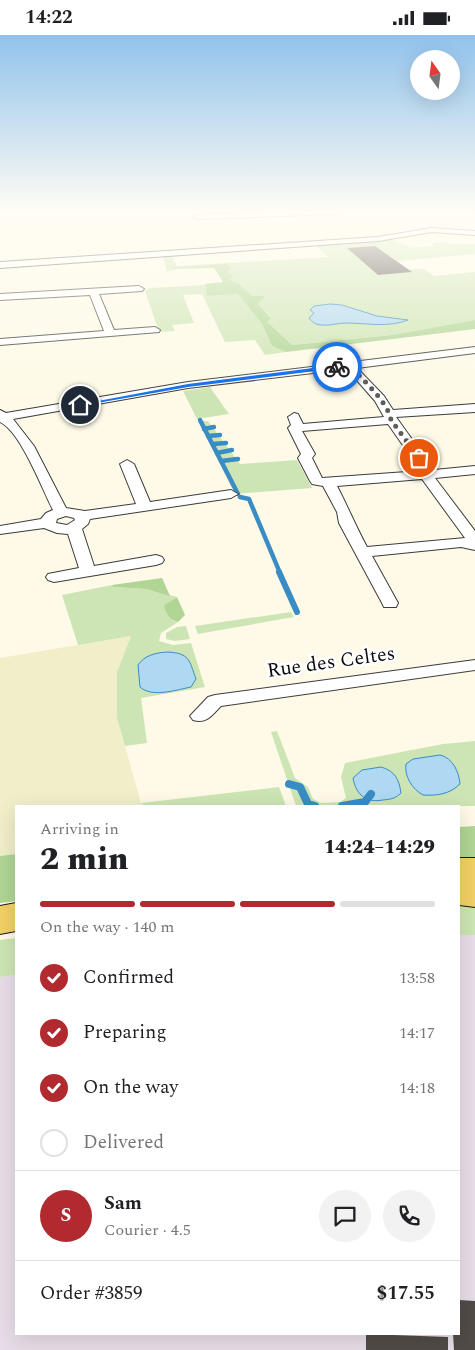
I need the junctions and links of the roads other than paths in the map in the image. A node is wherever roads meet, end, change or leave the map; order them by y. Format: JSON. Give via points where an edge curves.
{"nodes":[{"id":1,"x":139,"y":289,"type":"dead end"},
{"id":2,"x":94,"y":292,"type":"junction"},
{"id":3,"x":0,"y":297,"type":"edge"},
{"id":4,"x":155,"y":330,"type":"dead end"},
{"id":5,"x":110,"y":333,"type":"junction"},
{"id":6,"x":0,"y":342,"type":"edge"},
{"id":7,"x":475,"y":350,"type":"edge"},
{"id":8,"x":349,"y":365,"type":"junction"},
{"id":9,"x":475,"y":408,"type":"edge"},
{"id":10,"x":1,"y":416,"type":"edge"},
{"id":11,"x":390,"y":417,"type":"junction"},
{"id":12,"x":127,"y":464,"type":"dead end"},
{"id":13,"x":475,"y":470,"type":"edge"},
{"id":14,"x":428,"y":474,"type":"junction"},
{"id":15,"x":328,"y":483,"type":"junction"},
{"id":16,"x":231,"y":494,"type":"dead end"},
{"id":17,"x":144,"y":507,"type":"junction"},
{"id":18,"x":61,"y":512,"type":"junction"},
{"id":19,"x":78,"y":522,"type":"junction"},
{"id":20,"x":48,"y":523,"type":"junction"},
{"id":21,"x":0,"y":530,"type":"edge"},
{"id":22,"x":475,"y":543,"type":"edge"},
{"id":23,"x":362,"y":552,"type":"junction"},
{"id":24,"x":156,"y":560,"type":"dead end"},
{"id":25,"x":88,"y":571,"type":"junction"},
{"id":26,"x":54,"y":577,"type":"dead end"},
{"id":27,"x":390,"y":603,"type":"dead end"},
{"id":28,"x":475,"y":665,"type":"edge"},
{"id":29,"x":200,"y":716,"type":"dead end"},
{"id":30,"x":460,"y":871,"type":"edge"},
{"id":31,"x":475,"y":871,"type":"edge"},
{"id":32,"x":460,"y":892,"type":"edge"},
{"id":33,"x":475,"y":893,"type":"edge"},
{"id":34,"x":15,"y":917,"type":"edge"},
{"id":35,"x":0,"y":919,"type":"edge"}],
"edges":[{"from":1,"to":2,"type":"street"},
{"from":2,"to":3,"type":"street"},
{"from":2,"to":5,"type":"street"},
{"from":4,"to":5,"type":"street"},
{"from":5,"to":6,"type":"street"},
{"from":7,"to":8,"type":"street"},
{"from":8,"to":10,"type":"street","via":[[188,385]]},
{"from":8,"to":11,"type":"street","via":[[371,388]]},
{"from":9,"to":11,"type":"street"},
{"from":10,"to":18,"type":"street","via":[[26,446]]},
{"from":11,"to":14,"type":"street"},
{"from":11,"to":15,"type":"street","via":[[297,423],[294,429],[308,454],[305,458],[317,481]]},
{"from":12,"to":17,"type":"street"},
{"from":13,"to":14,"type":"street"},
{"from":14,"to":15,"type":"street"},
{"from":14,"to":22,"type":"street"},
{"from":15,"to":23,"type":"street"},
{"from":16,"to":17,"type":"street"},
{"from":17,"to":19,"type":"street"},
{"from":18,"to":19,"type":"street","via":[[71,512]]},
{"from":18,"to":20,"type":"street","via":[[52,515]]},
{"from":19,"to":20,"type":"street","via":[[57,529]]},
{"from":19,"to":25,"type":"street"},
{"from":20,"to":21,"type":"street"},
{"from":22,"to":23,"type":"street"},
{"from":23,"to":27,"type":"street"},
{"from":24,"to":25,"type":"street"},
{"from":25,"to":26,"type":"street"},
{"from":28,"to":29,"type":"street","name":"Rue des Celtes","via":[[215,701]]},
{"from":30,"to":31,"type":"main road"},
{"from":32,"to":33,"type":"main road"},
{"from":34,"to":35,"type":"main road"}]}
